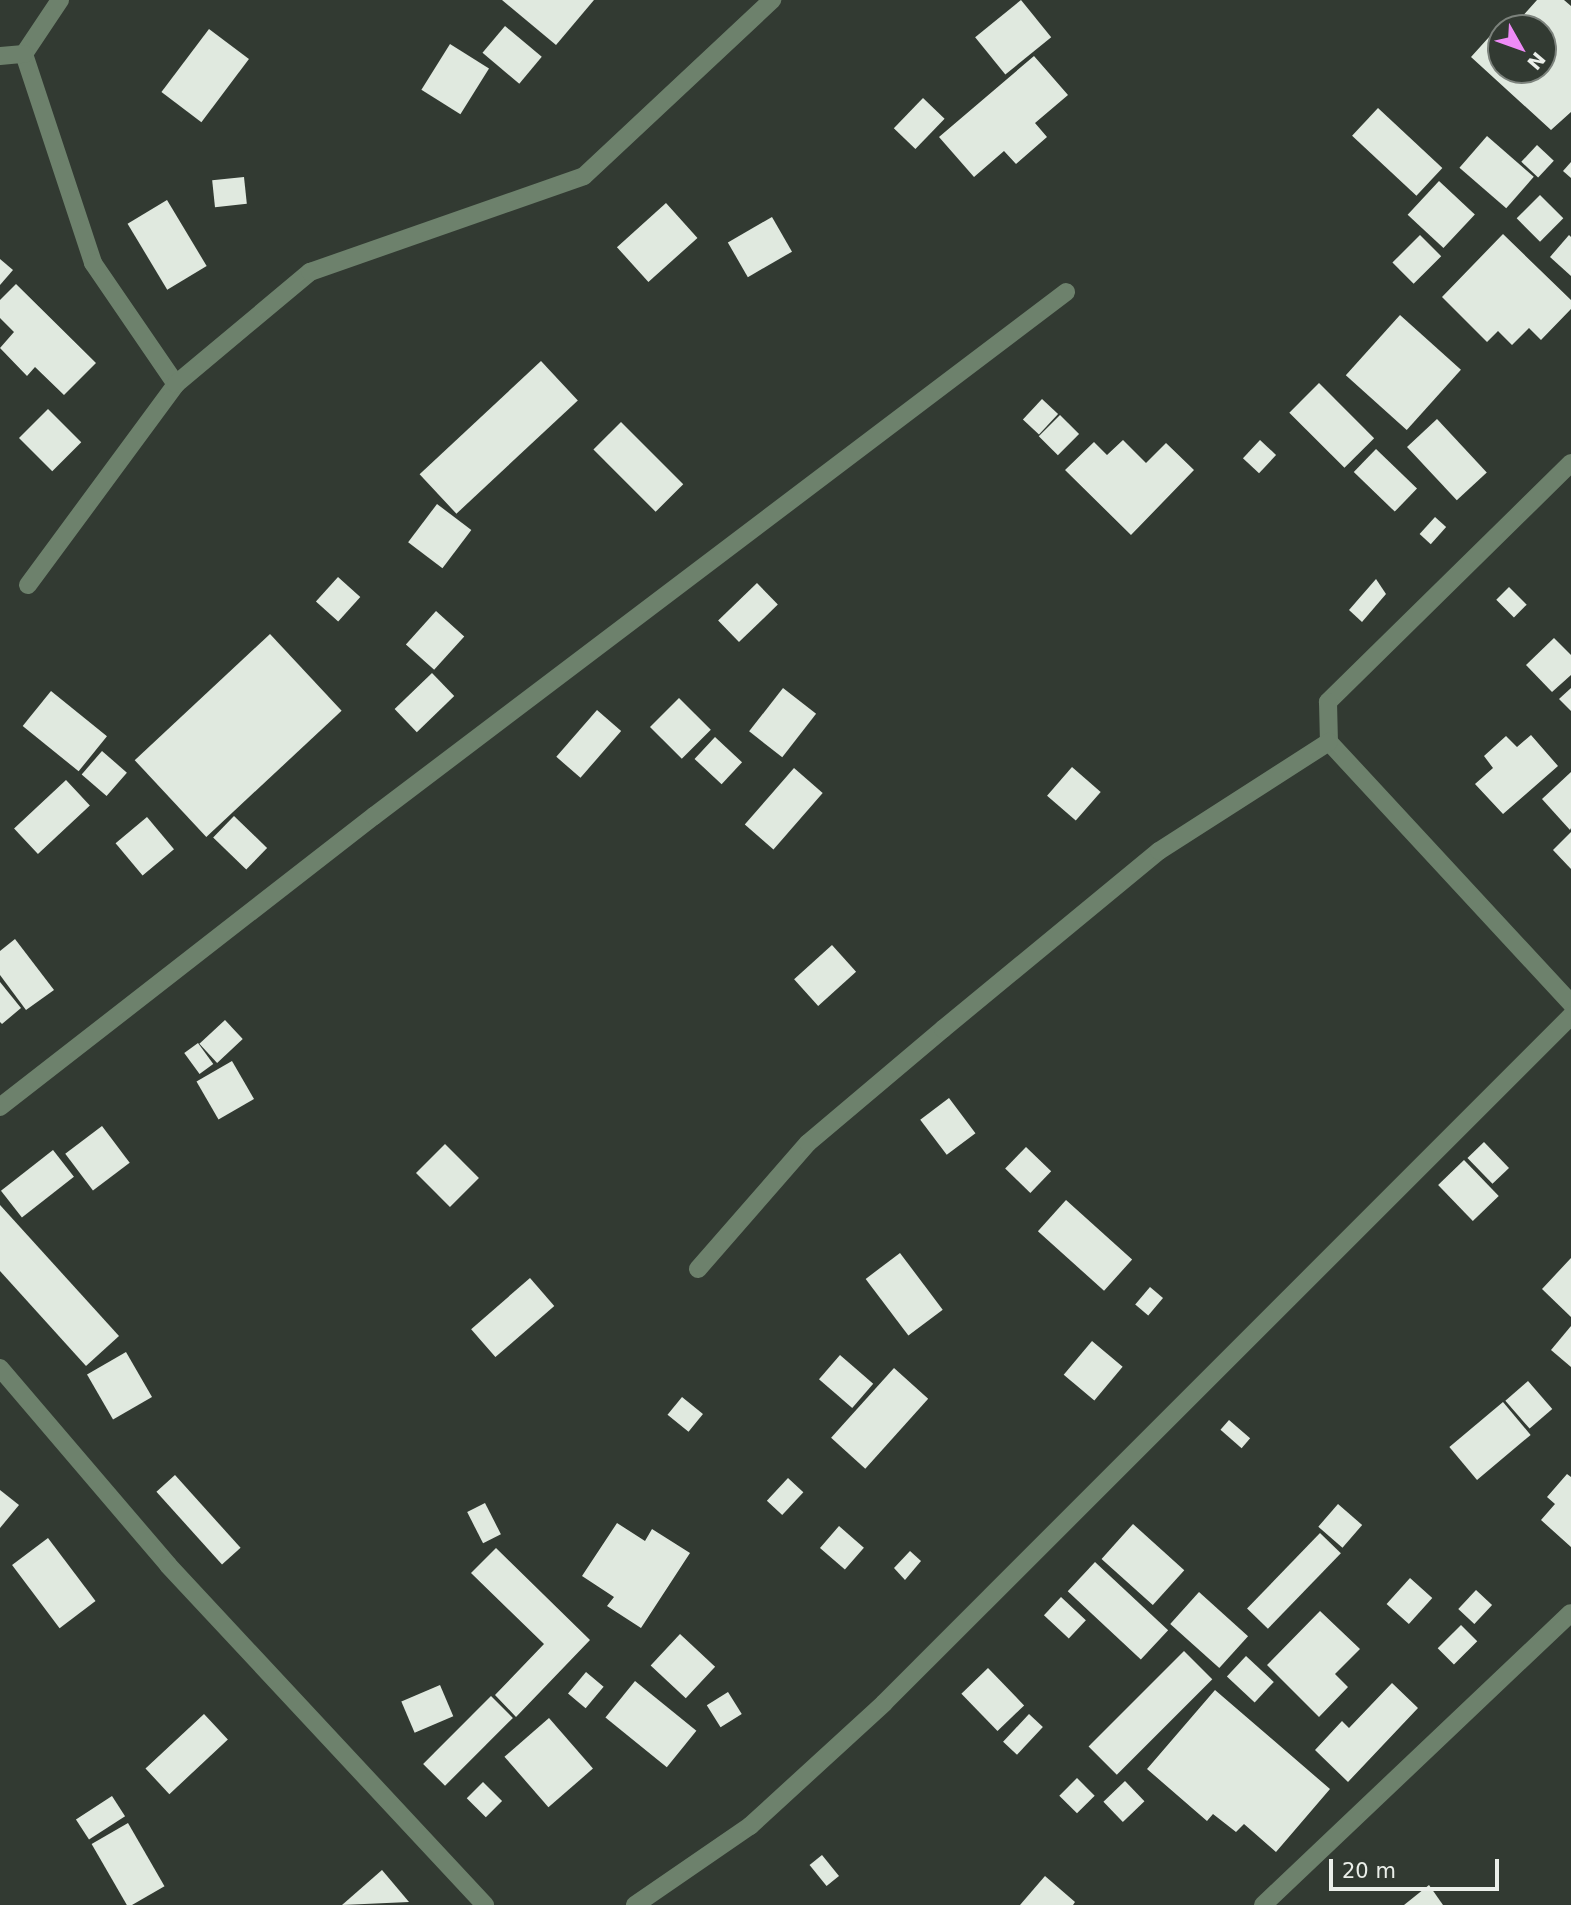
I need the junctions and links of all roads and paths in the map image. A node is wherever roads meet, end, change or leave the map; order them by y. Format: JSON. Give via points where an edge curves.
{"nodes":[{"id":1,"x":60,"y":0,"type":"edge"},
{"id":2,"x":772,"y":0,"type":"edge"},
{"id":3,"x":24,"y":54,"type":"junction"},
{"id":4,"x":0,"y":56,"type":"edge"},
{"id":5,"x":1066,"y":292,"type":"dead end"},
{"id":6,"x":176,"y":384,"type":"junction"},
{"id":7,"x":1571,"y":463,"type":"edge"},
{"id":8,"x":28,"y":585,"type":"dead end"},
{"id":9,"x":1329,"y":742,"type":"junction"},
{"id":10,"x":1571,"y":1003,"type":"edge"},
{"id":11,"x":1571,"y":1016,"type":"edge"},
{"id":12,"x":0,"y":1107,"type":"edge"},
{"id":13,"x":698,"y":1269,"type":"dead end"},
{"id":14,"x":0,"y":1368,"type":"edge"},
{"id":15,"x":1571,"y":1613,"type":"edge"},
{"id":16,"x":485,"y":1905,"type":"edge"},
{"id":17,"x":635,"y":1905,"type":"edge"},
{"id":18,"x":1264,"y":1905,"type":"edge"}],
"edges":[{"from":1,"to":3,"type":"street"},
{"from":2,"to":6,"type":"street","via":[[583,176],[310,272]]},
{"from":3,"to":4,"type":"street"},
{"from":3,"to":6,"type":"street","via":[[93,263]]},
{"from":5,"to":12,"type":"street","via":[[374,816]]},
{"from":6,"to":8,"type":"street"},
{"from":7,"to":9,"type":"street","via":[[1328,702]]},
{"from":9,"to":10,"type":"street"},
{"from":9,"to":13,"type":"street","via":[[1159,852],[943,1029],[808,1143]]},
{"from":11,"to":17,"type":"street","via":[[884,1703],[750,1826]]},
{"from":14,"to":16,"type":"street","via":[[167,1565]]},
{"from":15,"to":18,"type":"street"}]}
